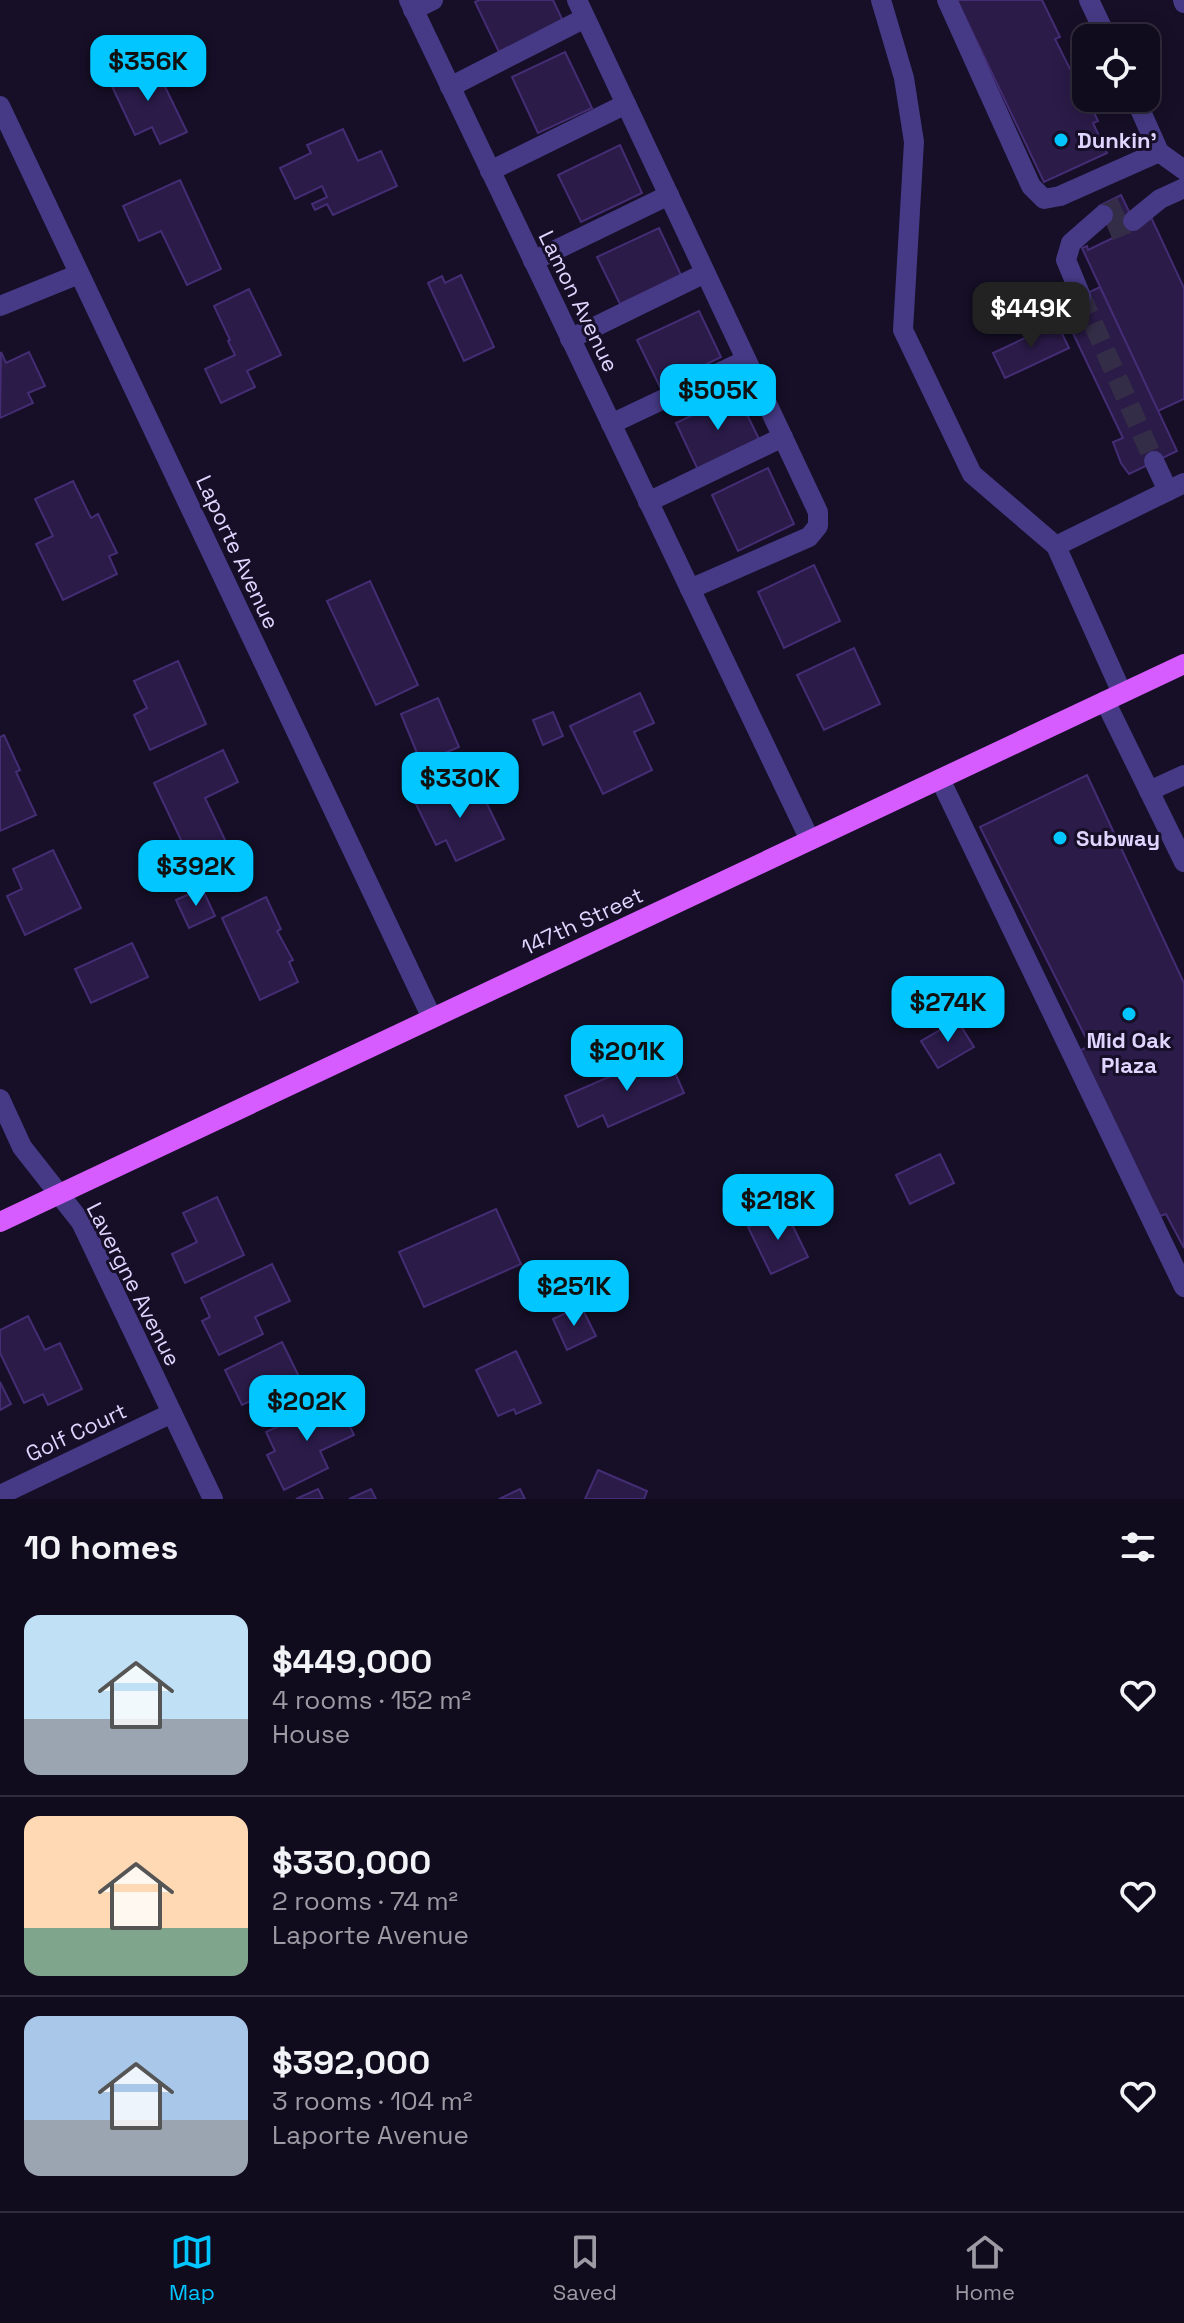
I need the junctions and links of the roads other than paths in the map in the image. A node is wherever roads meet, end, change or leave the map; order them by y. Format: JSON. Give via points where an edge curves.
{"nodes":[{"id":1,"x":433,"y":0,"type":"edge"},
{"id":2,"x":881,"y":0,"type":"edge"},
{"id":3,"x":947,"y":0,"type":"edge"},
{"id":4,"x":1089,"y":0,"type":"edge"},
{"id":5,"x":411,"y":5,"type":"edge"},
{"id":6,"x":581,"y":9,"type":"edge"},
{"id":7,"x":1100,"y":24,"type":"edge"},
{"id":8,"x":450,"y":87,"type":"junction"},
{"id":9,"x":626,"y":104,"type":"junction"},
{"id":10,"x":0,"y":106,"type":"edge"},
{"id":11,"x":1141,"y":112,"type":"edge"},
{"id":12,"x":1159,"y":152,"type":"junction"},
{"id":13,"x":490,"y":171,"type":"junction"},
{"id":14,"x":1184,"y":173,"type":"edge"},
{"id":15,"x":669,"y":195,"type":"junction"},
{"id":16,"x":1130,"y":212,"type":"tunnel mouth"},
{"id":17,"x":1106,"y":223,"type":"tunnel mouth"},
{"id":18,"x":533,"y":261,"type":"junction"},
{"id":19,"x":705,"y":273,"type":"junction"},
{"id":20,"x":79,"y":274,"type":"junction"},
{"id":21,"x":1081,"y":296,"type":"tunnel mouth"},
{"id":22,"x":0,"y":306,"type":"edge"},
{"id":23,"x":570,"y":339,"type":"junction"},
{"id":24,"x":746,"y":360,"type":"junction"},
{"id":25,"x":611,"y":424,"type":"junction"},
{"id":26,"x":783,"y":437,"type":"junction"},
{"id":27,"x":1154,"y":461,"type":"tunnel mouth"},
{"id":28,"x":1176,"y":487,"type":"edge"},
{"id":29,"x":648,"y":502,"type":"junction"},
{"id":30,"x":1056,"y":546,"type":"junction"},
{"id":31,"x":690,"y":589,"type":"junction"},
{"id":32,"x":1184,"y":664,"type":"edge"},
{"id":33,"x":1113,"y":697,"type":"junction"},
{"id":34,"x":1184,"y":775,"type":"edge"},
{"id":35,"x":940,"y":779,"type":"junction"},
{"id":36,"x":1149,"y":791,"type":"junction"},
{"id":37,"x":810,"y":840,"type":"junction"},
{"id":38,"x":1184,"y":862,"type":"edge"},
{"id":39,"x":432,"y":1018,"type":"junction"},
{"id":40,"x":0,"y":1099,"type":"edge"},
{"id":41,"x":59,"y":1195,"type":"junction"},
{"id":42,"x":0,"y":1222,"type":"edge"},
{"id":43,"x":1184,"y":1287,"type":"edge"},
{"id":44,"x":172,"y":1413,"type":"junction"},
{"id":45,"x":0,"y":1495,"type":"edge"},
{"id":46,"x":213,"y":1499,"type":"edge"}],
"edges":[{"from":1,"to":5,"type":"street"},
{"from":2,"to":30,"type":"street","via":[[904,78],[914,142],[903,330],[972,474]]},
{"from":3,"to":12,"type":"street","via":[[1031,186],[1044,199]]},
{"from":4,"to":7,"type":"street"},
{"from":5,"to":8,"type":"street","name":"Lamon Avenue"},
{"from":6,"to":8,"type":"street"},
{"from":6,"to":9,"type":"street"},
{"from":8,"to":13,"type":"street","name":"Lamon Avenue"},
{"from":9,"to":13,"type":"street"},
{"from":9,"to":15,"type":"street"},
{"from":10,"to":20,"type":"street","name":"Laporte Avenue"},
{"from":11,"to":12,"type":"street"},
{"from":12,"to":14,"type":"street"},
{"from":13,"to":18,"type":"street","name":"Lamon Avenue"},
{"from":14,"to":16,"type":"street","via":[[1160,199]]},
{"from":15,"to":18,"type":"street"},
{"from":15,"to":19,"type":"street"},
{"from":17,"to":21,"type":"street","via":[[1071,243],[1066,260]]},
{"from":18,"to":23,"type":"street","name":"Lamon Avenue"},
{"from":19,"to":23,"type":"street"},
{"from":19,"to":24,"type":"street"},
{"from":20,"to":22,"type":"street"},
{"from":20,"to":39,"type":"street","name":"Laporte Avenue"},
{"from":23,"to":25,"type":"street","name":"Lamon Avenue"},
{"from":24,"to":25,"type":"street"},
{"from":24,"to":26,"type":"street"},
{"from":25,"to":29,"type":"street","name":"Lamon Avenue"},
{"from":26,"to":29,"type":"street"},
{"from":26,"to":31,"type":"street","via":[[818,512],[818,526],[809,537]]},
{"from":27,"to":28,"type":"street"},
{"from":28,"to":30,"type":"street"},
{"from":29,"to":31,"type":"street","name":"Lamon Avenue"},
{"from":30,"to":33,"type":"street"},
{"from":31,"to":37,"type":"street","name":"Lamon Avenue"},
{"from":32,"to":33,"type":"main road","name":"147th Street"},
{"from":33,"to":35,"type":"main road","name":"147th Street"},
{"from":33,"to":36,"type":"street"},
{"from":34,"to":36,"type":"street"},
{"from":35,"to":37,"type":"main road","name":"147th Street"},
{"from":35,"to":43,"type":"street"},
{"from":36,"to":38,"type":"street"},
{"from":37,"to":39,"type":"main road","name":"147th Street"},
{"from":39,"to":41,"type":"main road","name":"147th Street"},
{"from":40,"to":41,"type":"street","name":"Lavergne Avenue","via":[[22,1147]]},
{"from":41,"to":42,"type":"main road","name":"147th Street"},
{"from":41,"to":44,"type":"street","name":"Lavergne Avenue","via":[[81,1222]]},
{"from":44,"to":45,"type":"street","name":"Golf Court"},
{"from":44,"to":46,"type":"street","name":"Lavergne Avenue"}]}
